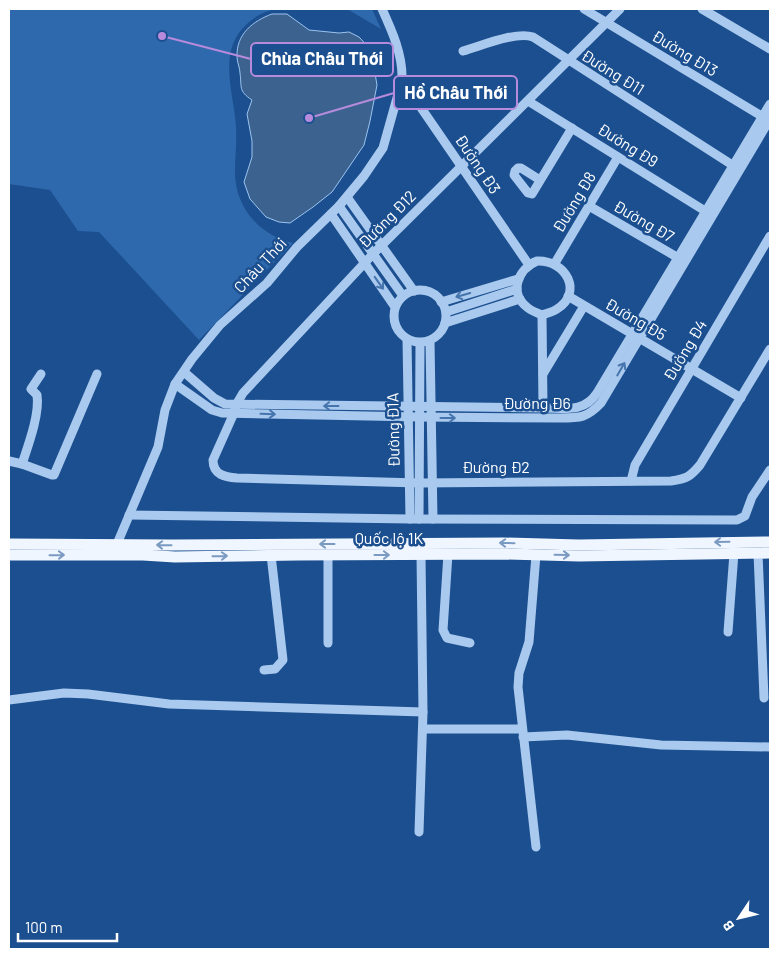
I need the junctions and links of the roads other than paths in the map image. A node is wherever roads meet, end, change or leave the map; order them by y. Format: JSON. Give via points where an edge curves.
{"nodes":[{"id":1,"x":382,"y":9,"type":"edge"},
{"id":2,"x":584,"y":9,"type":"edge"},
{"id":3,"x":620,"y":9,"type":"edge"},
{"id":4,"x":702,"y":9,"type":"edge"},
{"id":5,"x":606,"y":22,"type":"junction"},
{"id":6,"x":770,"y":49,"type":"edge"},
{"id":7,"x":463,"y":51,"type":"dead end"},
{"id":8,"x":568,"y":61,"type":"junction"},
{"id":9,"x":402,"y":80,"type":"junction"},
{"id":10,"x":528,"y":101,"type":"junction"},
{"id":11,"x":770,"y":104,"type":"edge"},
{"id":12,"x":768,"y":120,"type":"edge"},
{"id":13,"x":572,"y":128,"type":"junction"},
{"id":14,"x":618,"y":157,"type":"junction"},
{"id":15,"x":462,"y":166,"type":"junction"},
{"id":16,"x":736,"y":168,"type":"junction"},
{"id":17,"x":540,"y":180,"type":"dead end"},
{"id":18,"x":347,"y":197,"type":"junction"},
{"id":19,"x":339,"y":206,"type":"junction"},
{"id":20,"x":589,"y":206,"type":"junction"},
{"id":21,"x":709,"y":213,"type":"junction"},
{"id":22,"x":331,"y":214,"type":"junction"},
{"id":23,"x":770,"y":236,"type":"edge"},
{"id":24,"x":381,"y":245,"type":"junction"},
{"id":25,"x":373,"y":254,"type":"junction"},
{"id":26,"x":681,"y":260,"type":"junction"},
{"id":27,"x":364,"y":262,"type":"junction"},
{"id":28,"x":555,"y":264,"type":"junction"},
{"id":29,"x":529,"y":265,"type":"junction"},
{"id":30,"x":518,"y":279,"type":"junction"},
{"id":31,"x":517,"y":289,"type":"junction"},
{"id":32,"x":479,"y":290,"type":"junction"},
{"id":33,"x":414,"y":291,"type":"junction"},
{"id":34,"x":403,"y":296,"type":"junction"},
{"id":35,"x":568,"y":296,"type":"junction"},
{"id":36,"x":520,"y":299,"type":"junction"},
{"id":37,"x":482,"y":300,"type":"junction"},
{"id":38,"x":441,"y":302,"type":"junction"},
{"id":39,"x":584,"y":306,"type":"junction"},
{"id":40,"x":395,"y":307,"type":"junction"},
{"id":41,"x":486,"y":310,"type":"junction"},
{"id":42,"x":446,"y":312,"type":"junction"},
{"id":43,"x":542,"y":315,"type":"junction"},
{"id":44,"x":445,"y":323,"type":"junction"},
{"id":45,"x":636,"y":336,"type":"junction"},
{"id":46,"x":407,"y":339,"type":"junction"},
{"id":47,"x":430,"y":341,"type":"junction"},
{"id":48,"x":420,"y":343,"type":"junction"},
{"id":49,"x":770,"y":349,"type":"edge"},
{"id":50,"x":691,"y":368,"type":"junction"},
{"id":51,"x":184,"y":372,"type":"junction"},
{"id":52,"x":41,"y":374,"type":"dead end"},
{"id":53,"x":97,"y":374,"type":"dead end"},
{"id":54,"x":543,"y":374,"type":"junction"},
{"id":55,"x":175,"y":384,"type":"junction"},
{"id":56,"x":604,"y":388,"type":"junction"},
{"id":57,"x":741,"y":398,"type":"junction"},
{"id":58,"x":354,"y":406,"type":"junction"},
{"id":59,"x":408,"y":406,"type":"junction"},
{"id":60,"x":420,"y":406,"type":"junction"},
{"id":61,"x":430,"y":407,"type":"junction"},
{"id":62,"x":506,"y":408,"type":"junction"},
{"id":63,"x":543,"y":408,"type":"junction"},
{"id":64,"x":560,"y":408,"type":"junction"},
{"id":65,"x":235,"y":409,"type":"junction"},
{"id":66,"x":292,"y":410,"type":"junction"},
{"id":67,"x":354,"y":416,"type":"junction"},
{"id":68,"x":408,"y":417,"type":"junction"},
{"id":69,"x":420,"y":417,"type":"junction"},
{"id":70,"x":430,"y":418,"type":"junction"},
{"id":71,"x":506,"y":418,"type":"junction"},
{"id":72,"x":560,"y":418,"type":"junction"},
{"id":73,"x":9,"y":461,"type":"edge"},
{"id":74,"x":22,"y":464,"type":"junction"},
{"id":75,"x":770,"y":470,"type":"edge"},
{"id":76,"x":631,"y":481,"type":"junction"},
{"id":77,"x":410,"y":482,"type":"junction"},
{"id":78,"x":419,"y":483,"type":"junction"},
{"id":79,"x":432,"y":483,"type":"junction"},
{"id":80,"x":129,"y":515,"type":"junction"},
{"id":81,"x":415,"y":519,"type":"junction"},
{"id":82,"x":433,"y":519,"type":"junction"},
{"id":83,"x":770,"y":542,"type":"edge"},
{"id":84,"x":9,"y":544,"type":"edge"},
{"id":85,"x":117,"y":550,"type":"junction"},
{"id":86,"x":734,"y":553,"type":"junction"},
{"id":87,"x":758,"y":553,"type":"junction"},
{"id":88,"x":770,"y":553,"type":"edge"},
{"id":89,"x":448,"y":554,"type":"junction"},
{"id":90,"x":271,"y":555,"type":"junction"},
{"id":91,"x":328,"y":555,"type":"junction"},
{"id":92,"x":421,"y":555,"type":"junction"},
{"id":93,"x":536,"y":555,"type":"junction"},
{"id":94,"x":9,"y":556,"type":"edge"},
{"id":95,"x":728,"y":632,"type":"dead end"},
{"id":96,"x":328,"y":643,"type":"dead end"},
{"id":97,"x":470,"y":643,"type":"dead end"},
{"id":98,"x":264,"y":670,"type":"dead end"},
{"id":99,"x":764,"y":698,"type":"dead end"},
{"id":100,"x":9,"y":700,"type":"edge"},
{"id":101,"x":423,"y":712,"type":"junction"},
{"id":102,"x":423,"y":728,"type":"junction"},
{"id":103,"x":522,"y":733,"type":"junction"},
{"id":104,"x":770,"y":747,"type":"edge"},
{"id":105,"x":419,"y":832,"type":"dead end"},
{"id":106,"x":536,"y":847,"type":"dead end"}],
"edges":[{"from":1,"to":9,"type":"street","name":"Châu Thới","via":[[397,46]]},
{"from":2,"to":5,"type":"street","name":"Đường Đ13"},
{"from":3,"to":5,"type":"street","name":"Đường Đ12"},
{"from":4,"to":6,"type":"street"},
{"from":5,"to":8,"type":"street","name":"Đường Đ12"},
{"from":5,"to":12,"type":"street","name":"Đường Đ13"},
{"from":7,"to":8,"type":"street","name":"Đường Đ11","via":[[526,35]]},
{"from":8,"to":10,"type":"street","name":"Đường Đ12"},
{"from":8,"to":16,"type":"street","name":"Đường Đ11"},
{"from":9,"to":15,"type":"street","name":"Đường Đ3"},
{"from":9,"to":18,"type":"street","name":"Châu Thới","via":[[383,148]]},
{"from":10,"to":13,"type":"street","name":"Đường Đ9"},
{"from":10,"to":15,"type":"street","name":"Đường Đ12"},
{"from":11,"to":12,"type":"street","name":"Đường Đ6"},
{"from":12,"to":16,"type":"street","name":"Đường Đ6"},
{"from":13,"to":14,"type":"street","name":"Đường Đ9"},
{"from":13,"to":17,"type":"street"},
{"from":14,"to":20,"type":"street","name":"Đường Đ8"},
{"from":14,"to":21,"type":"street","name":"Đường Đ9"},
{"from":15,"to":24,"type":"street","name":"Đường Đ12"},
{"from":15,"to":29,"type":"street","name":"Đường Đ3"},
{"from":16,"to":21,"type":"street","name":"Đường Đ6"},
{"from":18,"to":19,"type":"street","name":"Châu Thới"},
{"from":18,"to":24,"type":"street"},
{"from":19,"to":22,"type":"street","name":"Châu Thới"},
{"from":19,"to":25,"type":"street"},
{"from":20,"to":26,"type":"street","name":"Đường Đ7"},
{"from":20,"to":28,"type":"street","name":"Đường Đ8"},
{"from":21,"to":26,"type":"street","name":"Đường Đ6"},
{"from":22,"to":27,"type":"street"},
{"from":22,"to":51,"type":"street","name":"Châu Thới","via":[[267,283],[220,325]]},
{"from":23,"to":50,"type":"street","name":"Đường Đ4"},
{"from":24,"to":25,"type":"street","name":"Đường Đ12"},
{"from":24,"to":33,"type":"street"},
{"from":25,"to":27,"type":"street","name":"Đường Đ12"},
{"from":25,"to":34,"type":"street"},
{"from":26,"to":45,"type":"street","name":"Đường Đ6"},
{"from":27,"to":40,"type":"street","one_way":true},
{"from":27,"to":65,"type":"street","name":"Đường Đ12","via":[[243,393]]},
{"from":28,"to":29,"type":"street","via":[[537,261]]},
{"from":28,"to":35,"type":"street","via":[[566,275]]},
{"from":29,"to":30,"type":"street"},
{"from":30,"to":31,"type":"street"},
{"from":30,"to":32,"type":"street"},
{"from":31,"to":36,"type":"street"},
{"from":31,"to":37,"type":"street"},
{"from":32,"to":37,"type":"street"},
{"from":32,"to":38,"type":"street","one_way":true},
{"from":33,"to":34,"type":"street"},
{"from":33,"to":38,"type":"street","via":[[430,292]]},
{"from":34,"to":40,"type":"street"},
{"from":35,"to":39,"type":"street","name":"Đường Đ5"},
{"from":35,"to":43,"type":"street","via":[[557,310]]},
{"from":36,"to":41,"type":"street"},
{"from":36,"to":43,"type":"street","via":[[528,308]]},
{"from":37,"to":41,"type":"street"},
{"from":37,"to":42,"type":"street"},
{"from":38,"to":42,"type":"street"},
{"from":39,"to":45,"type":"street","name":"Đường Đ5"},
{"from":39,"to":54,"type":"street"},
{"from":40,"to":46,"type":"street","via":[[394,321]]},
{"from":41,"to":44,"type":"street"},
{"from":42,"to":44,"type":"street"},
{"from":43,"to":54,"type":"street"},
{"from":44,"to":47,"type":"street","via":[[440,333]]},
{"from":45,"to":50,"type":"street","name":"Đường Đ5"},
{"from":45,"to":56,"type":"street","name":"Đường Đ6"},
{"from":46,"to":48,"type":"street"},
{"from":46,"to":59,"type":"street","name":"Đường Đ1A"},
{"from":47,"to":48,"type":"street"},
{"from":47,"to":61,"type":"street"},
{"from":48,"to":60,"type":"street","name":"Đường Đ1A"},
{"from":49,"to":57,"type":"street","name":"Đường Đ2"},
{"from":50,"to":57,"type":"street","name":"Đường Đ5"},
{"from":50,"to":76,"type":"street","name":"Đường Đ4","via":[[635,465]]},
{"from":51,"to":55,"type":"street","name":"Châu Thới"},
{"from":51,"to":65,"type":"street","name":"Đường Đ6","via":[[220,402]]},
{"from":52,"to":74,"type":"street","via":[[31,390],[37,395],[38,403]]},
{"from":53,"to":74,"type":"street","via":[[54,475]]},
{"from":54,"to":63,"type":"street"},
{"from":55,"to":65,"type":"street","name":"Đường Đ6","via":[[212,410],[222,413]]},
{"from":55,"to":80,"type":"street","name":"Châu Thới","via":[[165,410],[158,447]]},
{"from":56,"to":64,"type":"street","name":"Đường Đ6","via":[[584,406]]},
{"from":56,"to":72,"type":"street","name":"Đường Đ6","via":[[601,403],[592,413],[579,418]]},
{"from":57,"to":76,"type":"street","name":"Đường Đ2","via":[[692,475],[671,481]]},
{"from":58,"to":59,"type":"street","name":"Đường Đ6"},
{"from":58,"to":66,"type":"street","name":"Đường Đ6","one_way":true},
{"from":58,"to":67,"type":"street"},
{"from":59,"to":60,"type":"street","name":"Đường Đ6"},
{"from":59,"to":68,"type":"street","name":"Đường Đ1A"},
{"from":60,"to":61,"type":"street","name":"Đường Đ6"},
{"from":60,"to":69,"type":"street","name":"Đường Đ1A"},
{"from":61,"to":62,"type":"street","name":"Đường Đ6"},
{"from":61,"to":70,"type":"street"},
{"from":62,"to":63,"type":"street","name":"Đường Đ6"},
{"from":62,"to":71,"type":"street"},
{"from":63,"to":64,"type":"street","name":"Đường Đ6"},
{"from":64,"to":72,"type":"street"},
{"from":65,"to":66,"type":"street","name":"Đường Đ6"},
{"from":65,"to":77,"type":"street","name":"Đường Đ2","via":[[213,460],[213,467],[224,477]]},
{"from":66,"to":67,"type":"street","name":"Đường Đ6"},
{"from":67,"to":68,"type":"street","name":"Đường Đ6"},
{"from":68,"to":69,"type":"street","name":"Đường Đ6"},
{"from":68,"to":77,"type":"street","name":"Đường Đ1A"},
{"from":69,"to":70,"type":"street","name":"Đường Đ6"},
{"from":69,"to":78,"type":"street","name":"Đường Đ1A"},
{"from":70,"to":71,"type":"street","name":"Đường Đ6","one_way":true},
{"from":70,"to":79,"type":"street"},
{"from":71,"to":72,"type":"street","name":"Đường Đ6"},
{"from":73,"to":74,"type":"street"},
{"from":75,"to":82,"type":"street","via":[[752,497],[745,516],[737,520]]},
{"from":76,"to":79,"type":"street","name":"Đường Đ2"},
{"from":77,"to":78,"type":"street","name":"Đường Đ2"},
{"from":77,"to":81,"type":"street","name":"Đường Đ1A"},
{"from":78,"to":79,"type":"street","name":"Đường Đ2"},
{"from":78,"to":81,"type":"street","name":"Đường Đ1A"},
{"from":79,"to":82,"type":"street"},
{"from":80,"to":81,"type":"street"},
{"from":80,"to":85,"type":"street","name":"Châu Thới"},
{"from":81,"to":82,"type":"street"},
{"from":83,"to":85,"type":"main road","name":"Quốc lộ 1K","one_way":true},
{"from":84,"to":85,"type":"main road","name":"Quốc lộ 1K"},
{"from":85,"to":90,"type":"main road","name":"Quốc lộ 1K","one_way":true,"via":[[175,557]]},
{"from":94,"to":85,"type":"main road","name":"Quốc lộ 1K","one_way":true},
{"from":86,"to":87,"type":"main road","name":"Quốc lộ 1K"},
{"from":93,"to":86,"type":"main road","name":"Quốc lộ 1K","one_way":true},
{"from":86,"to":95,"type":"street"},
{"from":87,"to":88,"type":"main road","name":"Quốc lộ 1K"},
{"from":87,"to":99,"type":"street"},
{"from":89,"to":92,"type":"main road","name":"Quốc lộ 1K"},
{"from":89,"to":93,"type":"main road","name":"Quốc lộ 1K"},
{"from":89,"to":97,"type":"street","via":[[443,630],[447,638]]},
{"from":90,"to":91,"type":"main road","name":"Quốc lộ 1K"},
{"from":90,"to":98,"type":"street","via":[[283,660],[275,668]]},
{"from":91,"to":92,"type":"main road","name":"Quốc lộ 1K","one_way":true},
{"from":91,"to":96,"type":"street"},
{"from":92,"to":101,"type":"street"},
{"from":93,"to":103,"type":"street","via":[[529,642],[518,687]]},
{"from":100,"to":101,"type":"street","via":[[64,693],[169,704]]},
{"from":101,"to":102,"type":"street"},
{"from":102,"to":103,"type":"street"},
{"from":102,"to":105,"type":"street"},
{"from":103,"to":104,"type":"street","via":[[661,746]]},
{"from":103,"to":106,"type":"street"}]}
